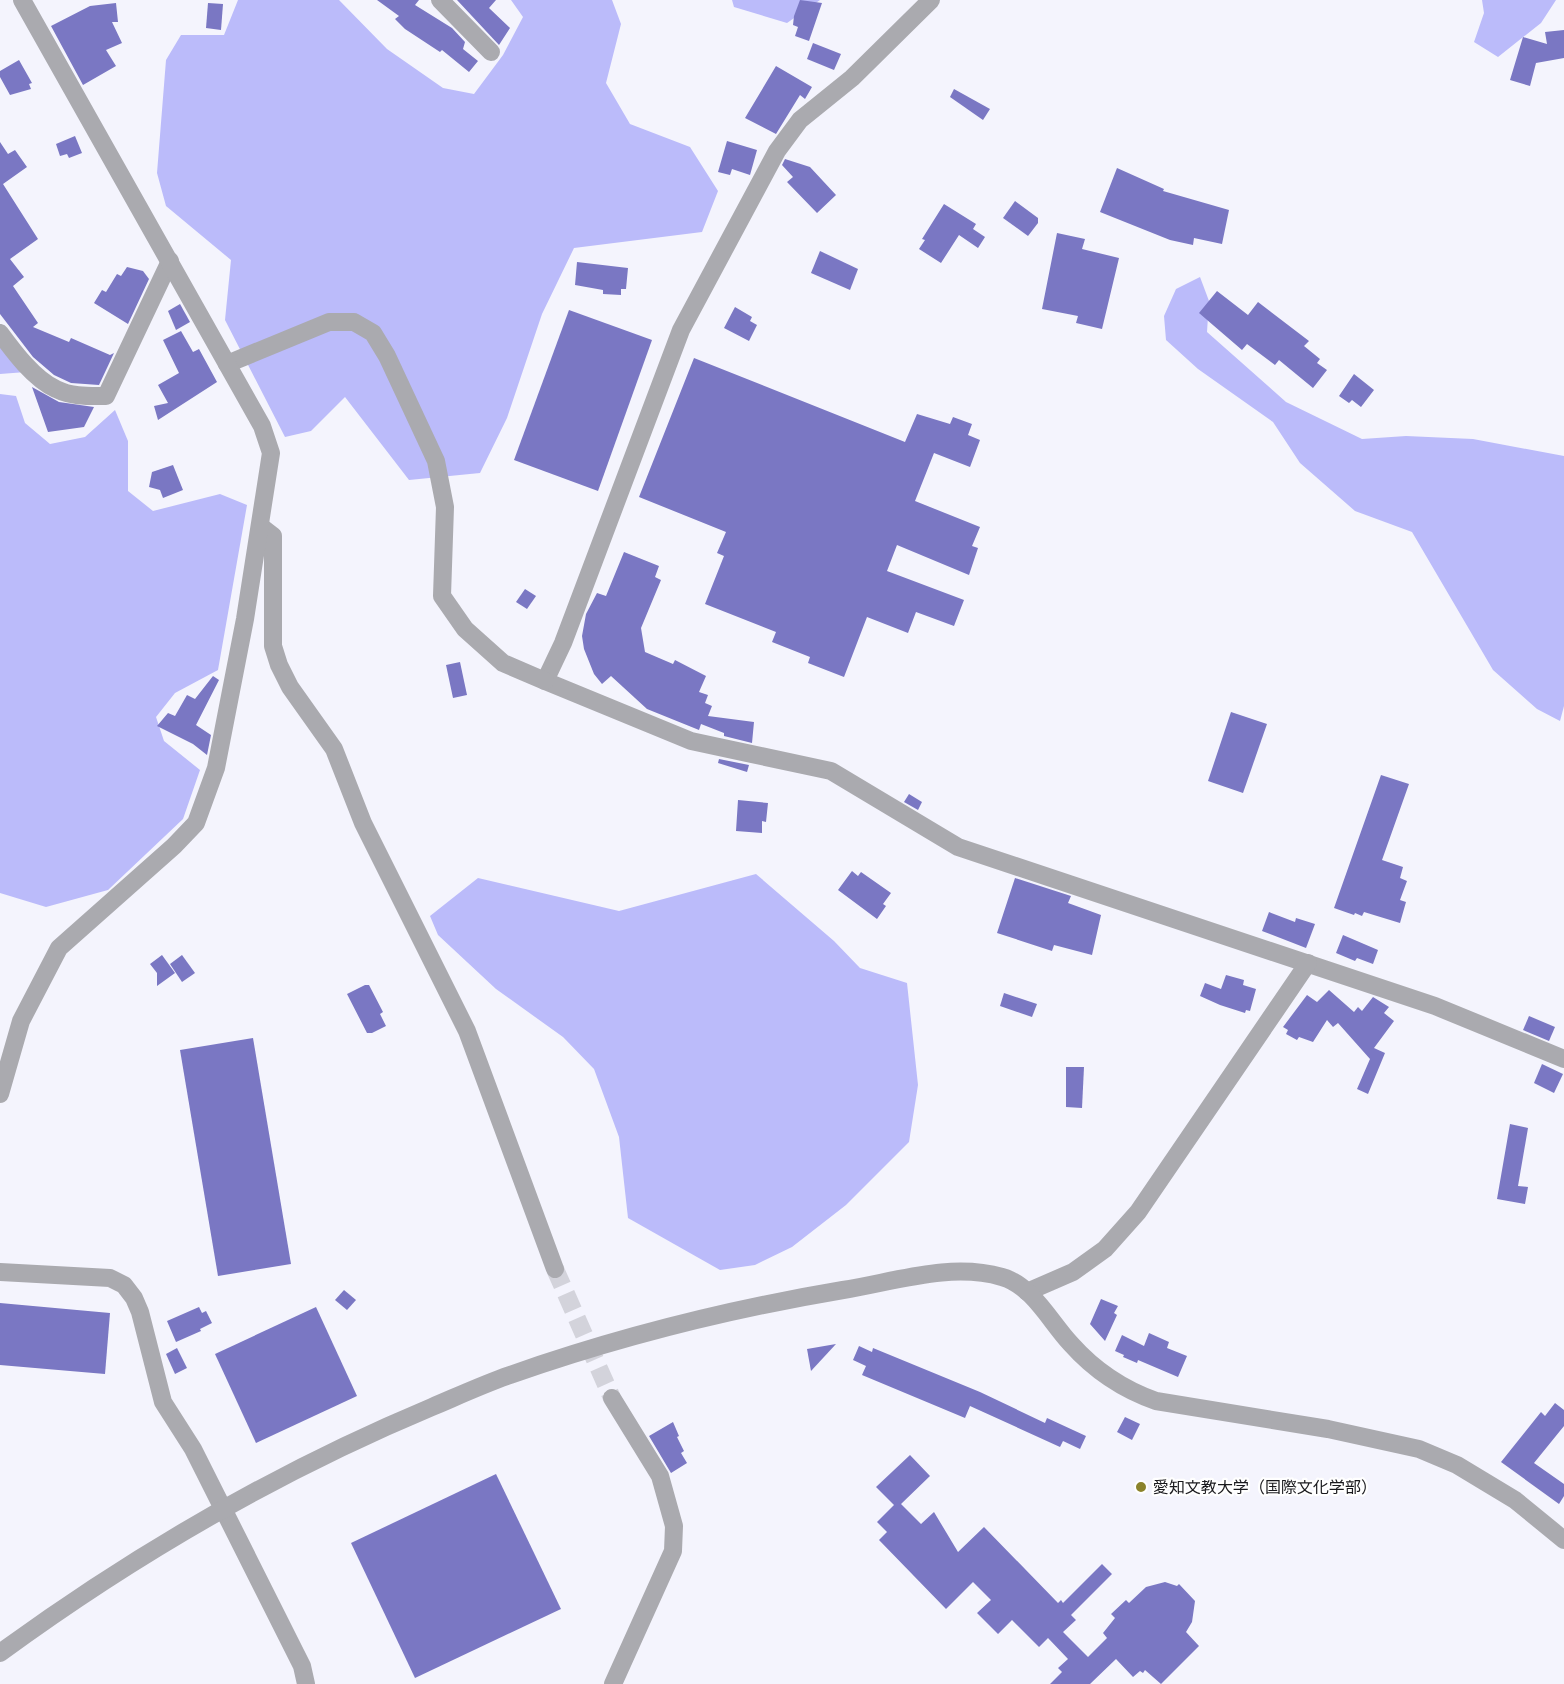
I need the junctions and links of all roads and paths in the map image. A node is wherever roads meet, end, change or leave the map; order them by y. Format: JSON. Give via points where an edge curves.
{"nodes":[{"id":1,"x":22,"y":0,"type":"edge"},
{"id":2,"x":440,"y":0,"type":"edge"},
{"id":3,"x":931,"y":0,"type":"edge"},
{"id":4,"x":491,"y":52,"type":"dead end"},
{"id":5,"x":170,"y":261,"type":"junction"},
{"id":6,"x":0,"y":333,"type":"edge"},
{"id":7,"x":227,"y":364,"type":"junction"},
{"id":8,"x":260,"y":526,"type":"junction"},
{"id":9,"x":546,"y":681,"type":"junction"},
{"id":10,"x":1308,"y":963,"type":"junction"},
{"id":11,"x":1564,"y":1059,"type":"edge"},
{"id":12,"x":0,"y":1094,"type":"edge"},
{"id":13,"x":555,"y":1269,"type":"tunnel mouth"},
{"id":14,"x":0,"y":1272,"type":"edge"},
{"id":15,"x":1027,"y":1292,"type":"junction"},
{"id":16,"x":612,"y":1398,"type":"tunnel mouth"},
{"id":17,"x":224,"y":1507,"type":"junction"},
{"id":18,"x":1564,"y":1540,"type":"edge"},
{"id":19,"x":0,"y":1653,"type":"edge"},
{"id":20,"x":306,"y":1684,"type":"edge"},
{"id":21,"x":613,"y":1684,"type":"edge"}],
"edges":[{"from":1,"to":5,"type":"street"},
{"from":2,"to":4,"type":"street"},
{"from":3,"to":9,"type":"street","via":[[852,78],[800,120],[777,152],[681,330]]},
{"from":5,"to":6,"type":"street","via":[[106,396],[78,396],[55,389],[34,372]]},
{"from":5,"to":7,"type":"street"},
{"from":7,"to":8,"type":"street","via":[[262,426],[271,453]]},
{"from":7,"to":9,"type":"street","via":[[329,322],[354,322],[373,333],[436,461],[445,507],[442,596],[465,629],[502,663]]},
{"from":8,"to":12,"type":"street","via":[[216,768],[196,823],[59,948],[21,1021]]},
{"from":8,"to":13,"type":"street","via":[[273,536],[273,646],[279,665],[334,749],[363,823],[467,1031]]},
{"from":9,"to":10,"type":"street","via":[[691,741],[831,771],[958,847]]},
{"from":10,"to":11,"type":"street","via":[[1435,1006]]},
{"from":10,"to":15,"type":"street","via":[[1138,1212],[1105,1250],[1073,1272]]},
{"from":14,"to":17,"type":"street","via":[[110,1278],[124,1285],[140,1312],[163,1402]]},
{"from":15,"to":17,"type":"street","via":[[1006,1277],[972,1271],[929,1273],[778,1301],[625,1339],[508,1376],[388,1426]]},
{"from":15,"to":18,"type":"street","via":[[1072,1346],[1112,1382],[1132,1392],[1156,1401],[1419,1449],[1457,1465],[1515,1500]]},
{"from":16,"to":21,"type":"street","via":[[660,1476],[674,1526],[673,1551]]},
{"from":17,"to":19,"type":"street"},
{"from":17,"to":20,"type":"street","via":[[302,1666]]}]}
